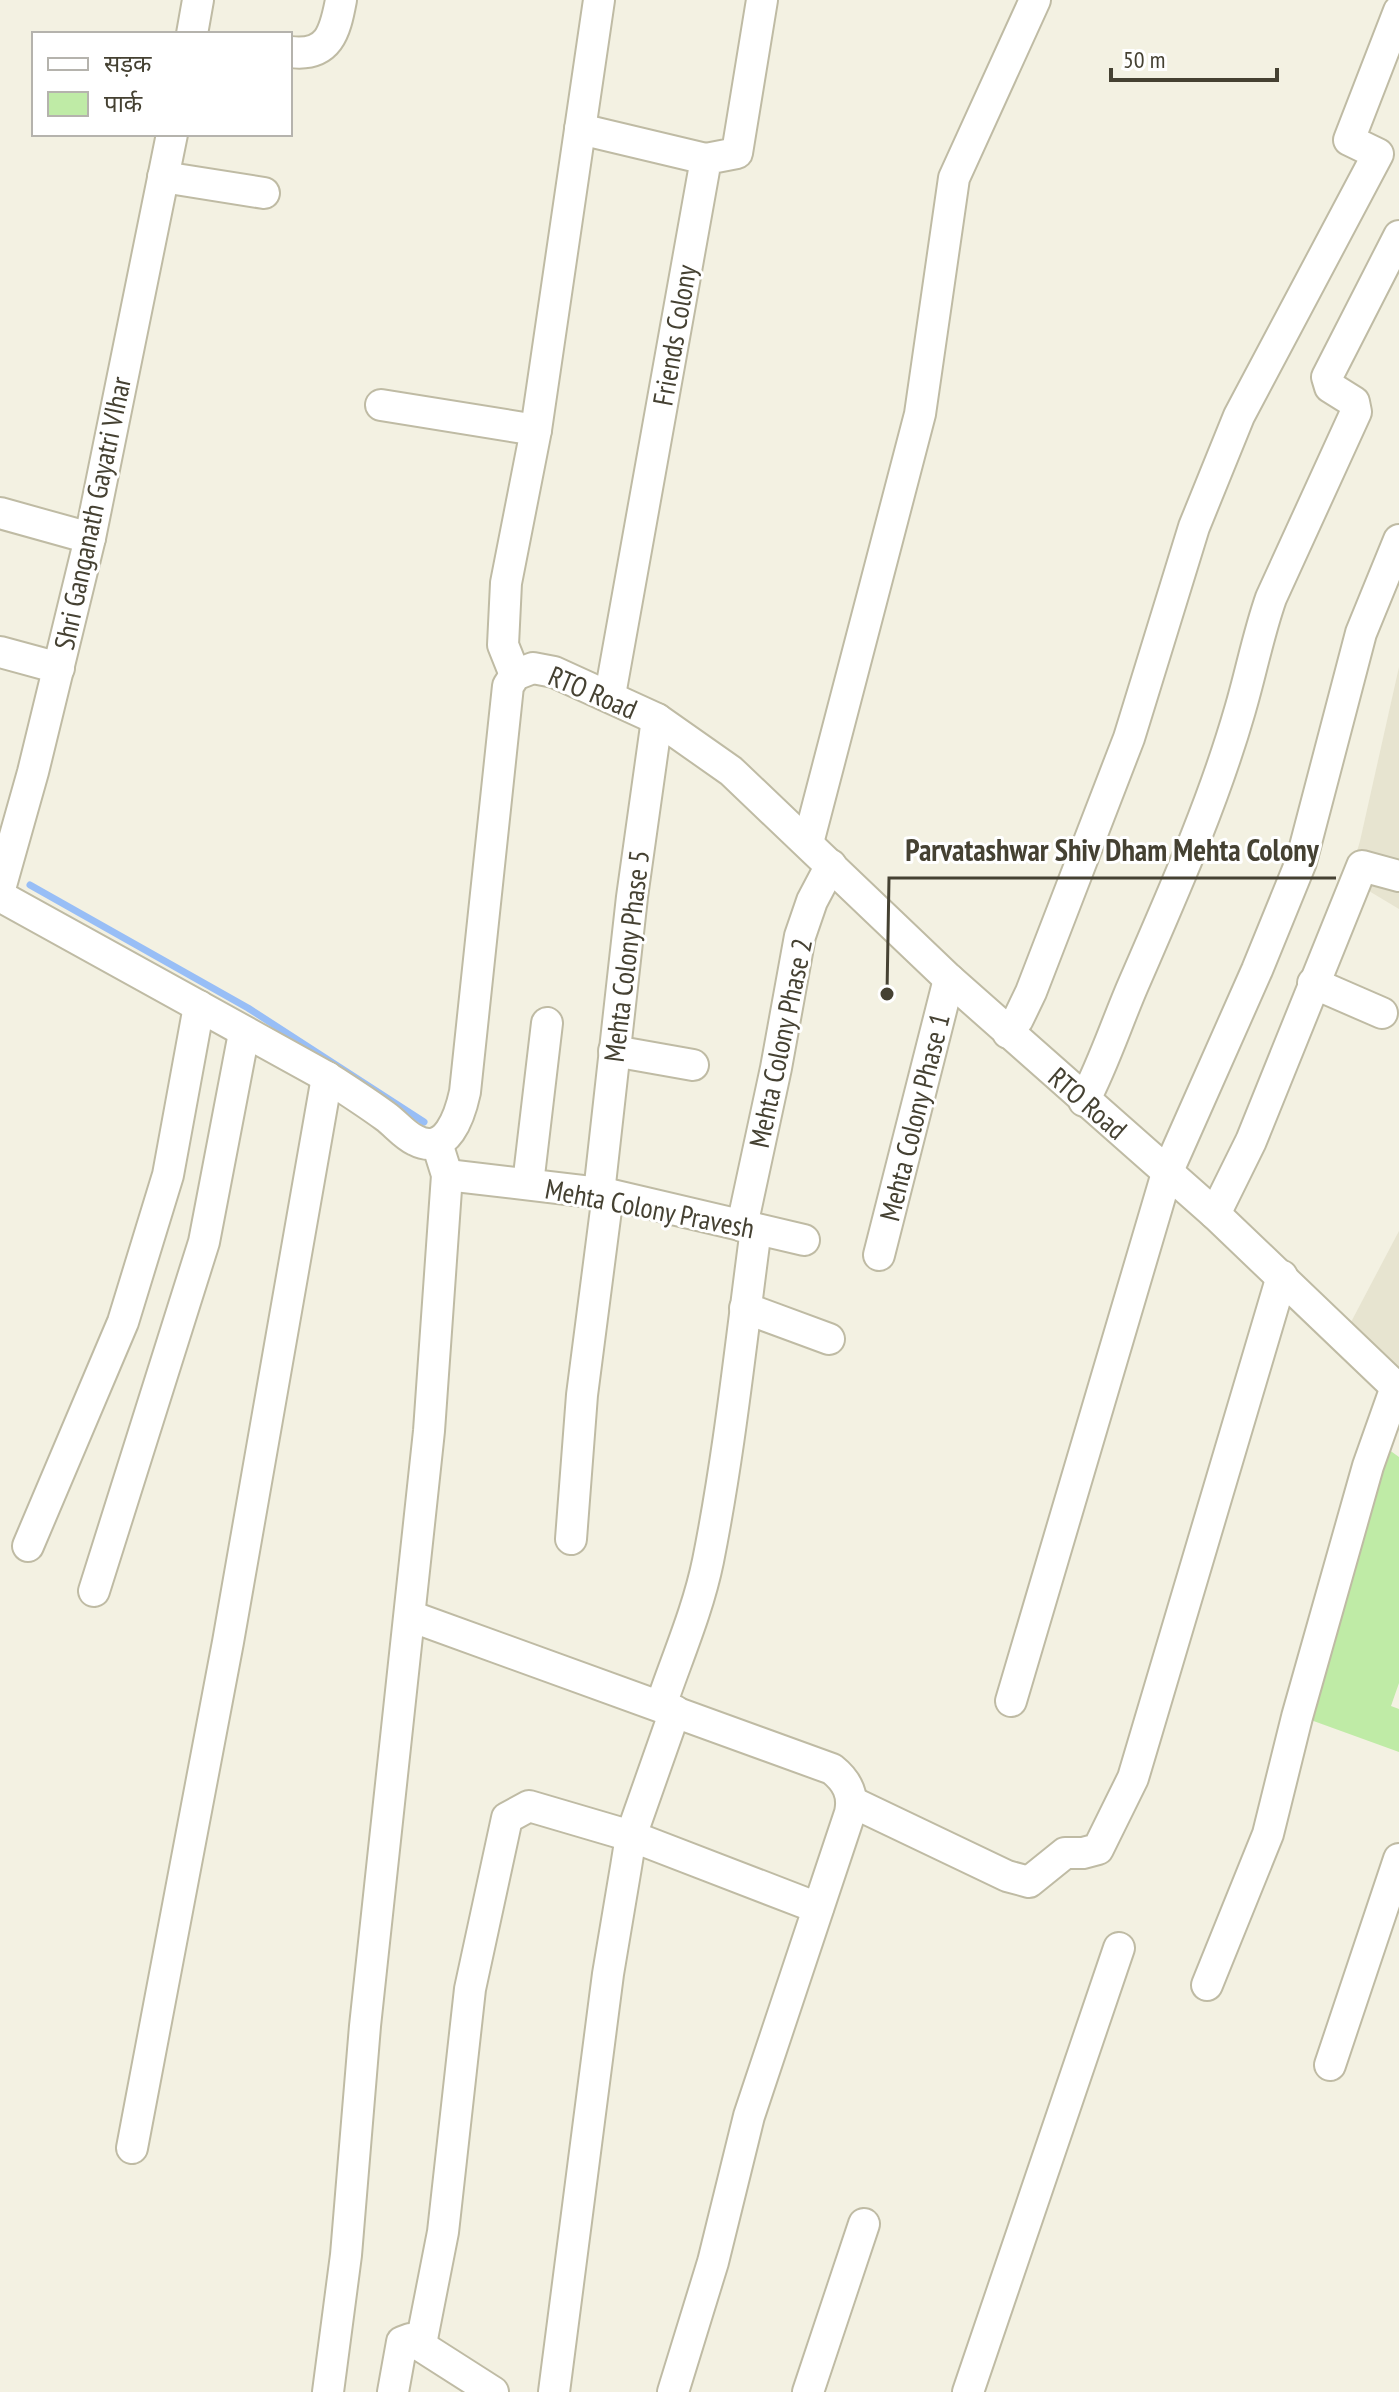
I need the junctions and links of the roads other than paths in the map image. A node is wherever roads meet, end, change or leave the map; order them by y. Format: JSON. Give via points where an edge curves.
{"nodes":[{"id":1,"x":198,"y":0,"type":"edge"},
{"id":2,"x":341,"y":0,"type":"edge"},
{"id":3,"x":599,"y":0,"type":"edge"},
{"id":4,"x":762,"y":0,"type":"edge"},
{"id":5,"x":1035,"y":0,"type":"edge"},
{"id":6,"x":1399,"y":11,"type":"edge"},
{"id":7,"x":192,"y":32,"type":"edge"},
{"id":8,"x":292,"y":52,"type":"edge"},
{"id":9,"x":580,"y":129,"type":"junction"},
{"id":10,"x":172,"y":136,"type":"edge"},
{"id":11,"x":706,"y":159,"type":"junction"},
{"id":12,"x":163,"y":177,"type":"junction"},
{"id":13,"x":264,"y":193,"type":"dead end"},
{"id":14,"x":1399,"y":236,"type":"edge"},
{"id":15,"x":381,"y":405,"type":"dead end"},
{"id":16,"x":536,"y":430,"type":"junction"},
{"id":17,"x":0,"y":513,"type":"edge"},
{"id":18,"x":90,"y":538,"type":"junction"},
{"id":19,"x":1399,"y":540,"type":"edge"},
{"id":20,"x":0,"y":652,"type":"edge"},
{"id":21,"x":59,"y":668,"type":"junction"},
{"id":22,"x":515,"y":675,"type":"junction"},
{"id":23,"x":610,"y":695,"type":"junction"},
{"id":24,"x":657,"y":719,"type":"junction"},
{"id":25,"x":808,"y":843,"type":"junction"},
{"id":26,"x":831,"y":865,"type":"junction"},
{"id":27,"x":1399,"y":876,"type":"edge"},
{"id":28,"x":2,"y":902,"type":"edge"},
{"id":29,"x":949,"y":979,"type":"junction"},
{"id":30,"x":1313,"y":983,"type":"junction"},
{"id":31,"x":199,"y":1006,"type":"junction"},
{"id":32,"x":1382,"y":1013,"type":"dead end"},
{"id":33,"x":547,"y":1023,"type":"dead end"},
{"id":34,"x":244,"y":1033,"type":"junction"},
{"id":35,"x":1008,"y":1033,"type":"junction"},
{"id":36,"x":614,"y":1051,"type":"junction"},
{"id":37,"x":693,"y":1065,"type":"dead end"},
{"id":38,"x":327,"y":1077,"type":"junction"},
{"id":39,"x":1084,"y":1101,"type":"junction"},
{"id":40,"x":437,"y":1143,"type":"junction"},
{"id":41,"x":1167,"y":1173,"type":"junction"},
{"id":42,"x":447,"y":1175,"type":"junction"},
{"id":43,"x":528,"y":1184,"type":"junction"},
{"id":44,"x":604,"y":1193,"type":"junction"},
{"id":45,"x":1215,"y":1214,"type":"junction"},
{"id":46,"x":749,"y":1228,"type":"junction"},
{"id":47,"x":804,"y":1240,"type":"dead end"},
{"id":48,"x":879,"y":1255,"type":"dead end"},
{"id":49,"x":1282,"y":1276,"type":"junction"},
{"id":50,"x":745,"y":1308,"type":"junction"},
{"id":51,"x":829,"y":1339,"type":"dead end"},
{"id":52,"x":1397,"y":1388,"type":"edge"},
{"id":53,"x":571,"y":1539,"type":"dead end"},
{"id":54,"x":28,"y":1546,"type":"dead end"},
{"id":55,"x":94,"y":1591,"type":"dead end"},
{"id":56,"x":410,"y":1616,"type":"junction"},
{"id":57,"x":1011,"y":1701,"type":"dead end"},
{"id":58,"x":668,"y":1708,"type":"junction"},
{"id":59,"x":852,"y":1802,"type":"junction"},
{"id":60,"x":631,"y":1836,"type":"junction"},
{"id":61,"x":1399,"y":1859,"type":"edge"},
{"id":62,"x":818,"y":1908,"type":"junction"},
{"id":63,"x":1119,"y":1948,"type":"dead end"},
{"id":64,"x":1207,"y":1985,"type":"dead end"},
{"id":65,"x":1330,"y":2065,"type":"dead end"},
{"id":66,"x":132,"y":2148,"type":"dead end"},
{"id":67,"x":864,"y":2224,"type":"dead end"},
{"id":68,"x":421,"y":2344,"type":"junction"},
{"id":69,"x":328,"y":2392,"type":"edge"},
{"id":70,"x":393,"y":2392,"type":"edge"},
{"id":71,"x":493,"y":2392,"type":"edge"},
{"id":72,"x":554,"y":2392,"type":"edge"},
{"id":73,"x":673,"y":2392,"type":"edge"},
{"id":74,"x":808,"y":2392,"type":"edge"},
{"id":75,"x":968,"y":2392,"type":"edge"}],
"edges":[{"from":1,"to":7,"type":"street"},
{"from":2,"to":8,"type":"street","via":[[335,28],[322,47],[308,54]]},
{"from":3,"to":9,"type":"street"},
{"from":4,"to":11,"type":"street","via":[[737,153]]},
{"from":5,"to":25,"type":"street","via":[[954,178],[920,414]]},
{"from":6,"to":35,"type":"street","via":[[1349,140],[1378,154],[1239,416],[1194,527],[1129,738],[1031,992]]},
{"from":9,"to":11,"type":"street"},
{"from":9,"to":16,"type":"street"},
{"from":10,"to":12,"type":"street","name":"Shri Ganganath Gayatri VIhar"},
{"from":11,"to":23,"type":"street","name":"Friends Colony"},
{"from":12,"to":13,"type":"street"},
{"from":12,"to":18,"type":"street","name":"Shri Ganganath Gayatri VIhar"},
{"from":14,"to":39,"type":"street","via":[[1327,377],[1330,387],[1354,402],[1356,412],[1271,598],[1209,805]]},
{"from":15,"to":16,"type":"street"},
{"from":16,"to":22,"type":"street","via":[[506,583],[503,645]]},
{"from":17,"to":18,"type":"street"},
{"from":18,"to":21,"type":"street","name":"Shri Ganganath Gayatri VIhar"},
{"from":19,"to":41,"type":"street","via":[[1361,633],[1301,862]]},
{"from":20,"to":21,"type":"street"},
{"from":21,"to":28,"type":"street","name":"Shri Ganganath Gayatri VIhar"},
{"from":22,"to":23,"type":"street","name":"RTO Road","via":[[533,668],[554,672]]},
{"from":22,"to":40,"type":"street","name":"RTO Road","via":[[505,702],[465,1092],[454,1126]]},
{"from":23,"to":24,"type":"street","name":"RTO Road"},
{"from":24,"to":25,"type":"street","name":"RTO Road","via":[[731,771]]},
{"from":24,"to":36,"type":"street","name":"Mehta Colony Phase 5"},
{"from":25,"to":26,"type":"street","name":"RTO Road"},
{"from":26,"to":29,"type":"street","name":"RTO Road"},
{"from":26,"to":46,"type":"street","name":"Mehta Colony Phase 2","via":[[800,936]]},
{"from":27,"to":30,"type":"street","via":[[1362,866]]},
{"from":28,"to":31,"type":"street"},
{"from":29,"to":35,"type":"street","name":"RTO Road"},
{"from":29,"to":48,"type":"street","name":"Mehta Colony Phase 1"},
{"from":30,"to":32,"type":"street"},
{"from":30,"to":45,"type":"street","via":[[1251,1141]]},
{"from":31,"to":34,"type":"street"},
{"from":31,"to":54,"type":"street","via":[[168,1175],[123,1322]]},
{"from":33,"to":43,"type":"street"},
{"from":34,"to":38,"type":"street"},
{"from":34,"to":55,"type":"street","via":[[204,1242]]},
{"from":35,"to":39,"type":"street","name":"RTO Road"},
{"from":36,"to":37,"type":"street"},
{"from":36,"to":44,"type":"street","name":"Mehta Colony Phase 5"},
{"from":38,"to":40,"type":"street","via":[[415,1140]]},
{"from":38,"to":66,"type":"street"},
{"from":39,"to":41,"type":"street","name":"RTO Road"},
{"from":40,"to":42,"type":"street"},
{"from":41,"to":45,"type":"street","name":"RTO Road"},
{"from":41,"to":57,"type":"street"},
{"from":42,"to":43,"type":"street","name":"Mehta Colony Pravesh"},
{"from":42,"to":56,"type":"street"},
{"from":43,"to":44,"type":"street","name":"Mehta Colony Pravesh"},
{"from":44,"to":46,"type":"street","name":"Mehta Colony Pravesh"},
{"from":44,"to":53,"type":"street","name":"Mehta Colony Phase 5"},
{"from":45,"to":49,"type":"street","name":"RTO Road"},
{"from":46,"to":47,"type":"street","name":"Mehta Colony Pravesh"},
{"from":46,"to":50,"type":"street","name":"Mehta Colony Phase 2"},
{"from":49,"to":52,"type":"street","name":"RTO Road"},
{"from":49,"to":59,"type":"street","via":[[1133,1778],[1098,1849],[1065,1853],[1029,1882]]},
{"from":50,"to":51,"type":"street"},
{"from":50,"to":58,"type":"street","name":"Mehta Colony Phase 2","via":[[707,1562]]},
{"from":52,"to":64,"type":"street","via":[[1363,1481],[1268,1834]]},
{"from":56,"to":58,"type":"street"},
{"from":56,"to":69,"type":"street"},
{"from":58,"to":59,"type":"street","via":[[832,1769],[845,1779]]},
{"from":58,"to":60,"type":"street","name":"Mehta Colony Phase 2"},
{"from":59,"to":62,"type":"street"},
{"from":60,"to":62,"type":"street"},
{"from":60,"to":68,"type":"street","via":[[529,1806],[507,1818],[470,1989],[443,2232]]},
{"from":60,"to":72,"type":"street","name":"Mehta Colony Phase 2"},
{"from":61,"to":65,"type":"street"},
{"from":62,"to":73,"type":"street","via":[[749,2116],[713,2262]]},
{"from":63,"to":75,"type":"street"},
{"from":67,"to":74,"type":"street"},
{"from":68,"to":70,"type":"street","via":[[402,2342]]},
{"from":68,"to":71,"type":"street"}]}
